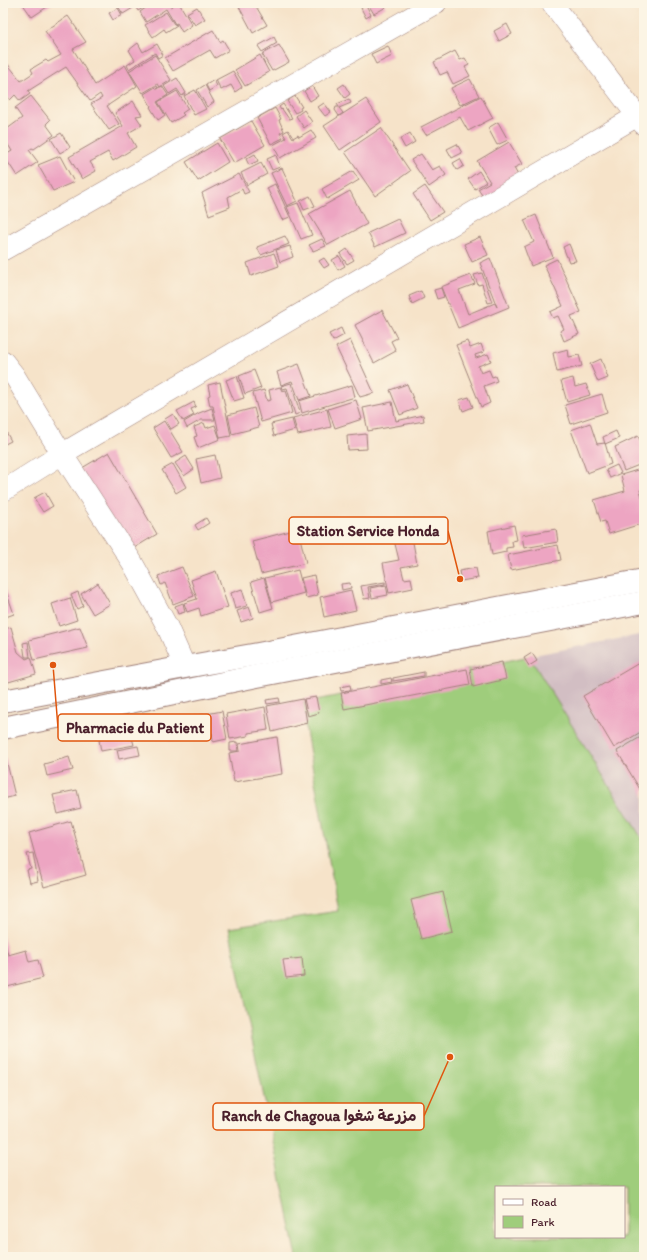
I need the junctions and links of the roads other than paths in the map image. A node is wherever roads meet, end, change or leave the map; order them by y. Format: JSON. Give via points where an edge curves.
{"nodes":[{"id":1,"x":436,"y":3,"type":"edge"},
{"id":2,"x":552,"y":3,"type":"edge"},
{"id":3,"x":640,"y":120,"type":"edge"},
{"id":4,"x":3,"y":250,"type":"edge"},
{"id":5,"x":3,"y":361,"type":"edge"},
{"id":6,"x":62,"y":454,"type":"junction"},
{"id":7,"x":3,"y":491,"type":"edge"},
{"id":8,"x":644,"y":580,"type":"edge"},
{"id":9,"x":644,"y":602,"type":"edge"},
{"id":10,"x":185,"y":667,"type":"junction"},
{"id":11,"x":3,"y":701,"type":"edge"},
{"id":12,"x":3,"y":728,"type":"edge"}],
"edges":[{"from":1,"to":4,"type":"street"},
{"from":2,"to":3,"type":"street"},
{"from":3,"to":6,"type":"street"},
{"from":5,"to":6,"type":"street"},
{"from":6,"to":7,"type":"street"},
{"from":6,"to":10,"type":"street","via":[[132,562],[167,626]]},
{"from":8,"to":10,"type":"main road"},
{"from":9,"to":12,"type":"main road","via":[[257,676]]},
{"from":10,"to":11,"type":"main road"}]}
